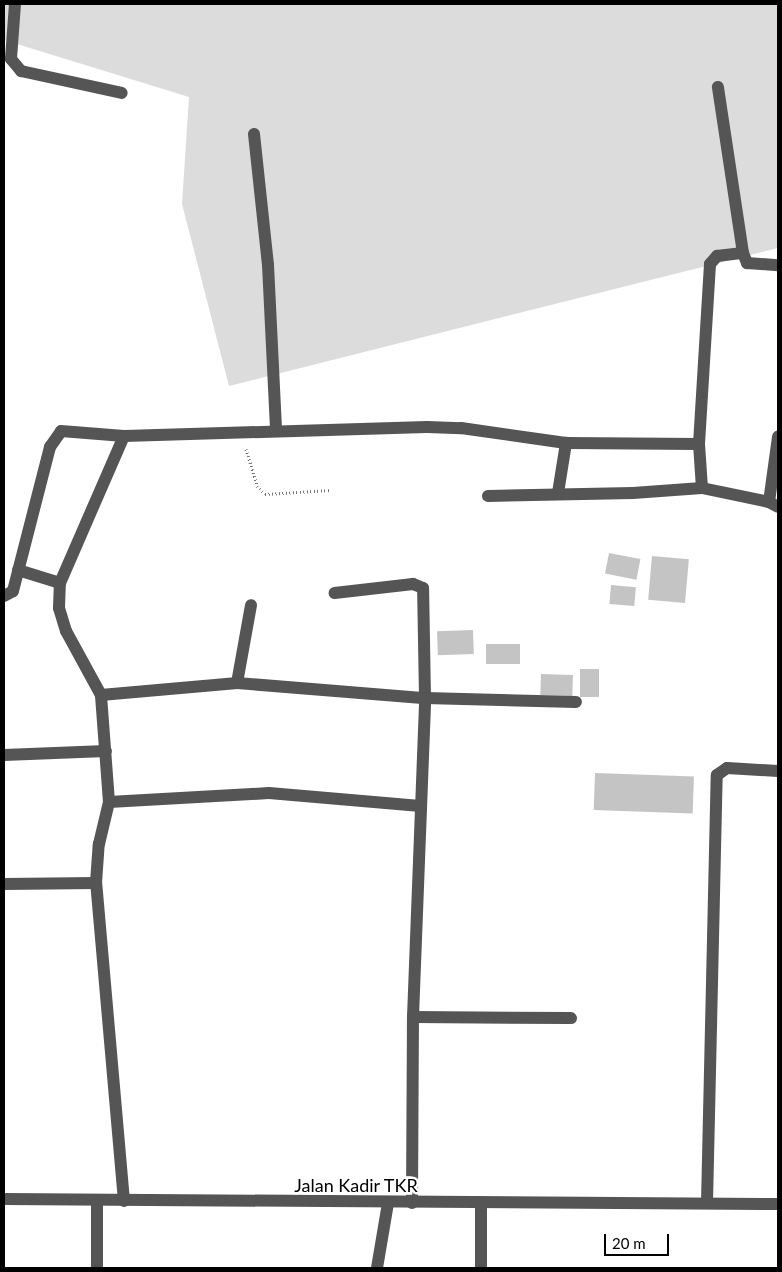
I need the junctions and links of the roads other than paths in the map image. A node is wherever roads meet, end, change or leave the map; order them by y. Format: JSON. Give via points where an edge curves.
{"nodes":[{"id":1,"x":15,"y":4,"type":"edge"},
{"id":2,"x":718,"y":87,"type":"dead end"},
{"id":3,"x":122,"y":93,"type":"dead end"},
{"id":4,"x":254,"y":134,"type":"dead end"},
{"id":5,"x":743,"y":252,"type":"junction"},
{"id":6,"x":778,"y":265,"type":"edge"},
{"id":7,"x":276,"y":431,"type":"junction"},
{"id":8,"x":124,"y":436,"type":"junction"},
{"id":9,"x":778,"y":437,"type":"edge"},
{"id":10,"x":566,"y":443,"type":"junction"},
{"id":11,"x":699,"y":444,"type":"junction"},
{"id":12,"x":702,"y":488,"type":"junction"},
{"id":13,"x":558,"y":494,"type":"junction"},
{"id":14,"x":488,"y":496,"type":"dead end"},
{"id":15,"x":774,"y":504,"type":"edge"},
{"id":16,"x":18,"y":570,"type":"junction"},
{"id":17,"x":60,"y":583,"type":"junction"},
{"id":18,"x":335,"y":593,"type":"dead end"},
{"id":19,"x":4,"y":596,"type":"edge"},
{"id":20,"x":251,"y":606,"type":"dead end"},
{"id":21,"x":237,"y":683,"type":"junction"},
{"id":22,"x":101,"y":695,"type":"junction"},
{"id":23,"x":425,"y":698,"type":"junction"},
{"id":24,"x":576,"y":702,"type":"dead end"},
{"id":25,"x":106,"y":751,"type":"junction"},
{"id":26,"x":4,"y":755,"type":"edge"},
{"id":27,"x":778,"y":771,"type":"edge"},
{"id":28,"x":109,"y":802,"type":"junction"},
{"id":29,"x":420,"y":806,"type":"junction"},
{"id":30,"x":96,"y":883,"type":"junction"},
{"id":31,"x":4,"y":884,"type":"edge"},
{"id":32,"x":413,"y":1017,"type":"junction"},
{"id":33,"x":571,"y":1018,"type":"dead end"},
{"id":34,"x":4,"y":1200,"type":"edge"},
{"id":35,"x":97,"y":1201,"type":"junction"},
{"id":36,"x":124,"y":1201,"type":"junction"},
{"id":37,"x":388,"y":1203,"type":"junction"},
{"id":38,"x":412,"y":1203,"type":"junction"},
{"id":39,"x":707,"y":1203,"type":"junction"},
{"id":40,"x":480,"y":1204,"type":"junction"},
{"id":41,"x":778,"y":1204,"type":"edge"},
{"id":42,"x":97,"y":1268,"type":"edge"},
{"id":43,"x":377,"y":1268,"type":"edge"},
{"id":44,"x":481,"y":1268,"type":"edge"}],
"edges":[{"from":1,"to":3,"type":"street","via":[[12,59],[21,71]]},
{"from":2,"to":5,"type":"street"},
{"from":4,"to":7,"type":"street","via":[[268,265]]},
{"from":5,"to":6,"type":"street","via":[[748,263]]},
{"from":5,"to":11,"type":"street","via":[[717,256],[711,261]]},
{"from":7,"to":8,"type":"street"},
{"from":7,"to":10,"type":"street","via":[[461,428]]},
{"from":8,"to":16,"type":"street","via":[[67,430],[55,437]]},
{"from":8,"to":17,"type":"street"},
{"from":9,"to":15,"type":"street"},
{"from":10,"to":11,"type":"street"},
{"from":10,"to":13,"type":"street"},
{"from":11,"to":12,"type":"street"},
{"from":12,"to":13,"type":"street"},
{"from":12,"to":15,"type":"street"},
{"from":13,"to":14,"type":"street"},
{"from":16,"to":17,"type":"street"},
{"from":16,"to":19,"type":"street","via":[[13,591]]},
{"from":17,"to":22,"type":"street","via":[[59,608],[66,631]]},
{"from":18,"to":23,"type":"street","via":[[413,584],[423,588]]},
{"from":20,"to":21,"type":"street"},
{"from":21,"to":22,"type":"street"},
{"from":21,"to":23,"type":"street"},
{"from":22,"to":25,"type":"street"},
{"from":23,"to":24,"type":"street"},
{"from":23,"to":29,"type":"street"},
{"from":25,"to":26,"type":"street"},
{"from":25,"to":28,"type":"street"},
{"from":27,"to":39,"type":"street","via":[[727,768],[716,775]]},
{"from":28,"to":29,"type":"street","via":[[269,793]]},
{"from":28,"to":30,"type":"street","via":[[99,844]]},
{"from":29,"to":32,"type":"street"},
{"from":30,"to":31,"type":"street"},
{"from":30,"to":36,"type":"street"},
{"from":32,"to":33,"type":"street"},
{"from":32,"to":38,"type":"street"},
{"from":34,"to":35,"type":"street","name":"Jalan Kadir TKR"},
{"from":35,"to":36,"type":"street","name":"Jalan Kadir TKR"},
{"from":35,"to":42,"type":"street"},
{"from":36,"to":37,"type":"street","name":"Jalan Kadir TKR"},
{"from":37,"to":38,"type":"street","name":"Jalan Kadir TKR"},
{"from":37,"to":43,"type":"street"},
{"from":38,"to":40,"type":"street","name":"Jalan Kadir TKR"},
{"from":39,"to":40,"type":"street","name":"Jalan Kadir TKR"},
{"from":39,"to":41,"type":"street","name":"Jalan Kadir TKR"},
{"from":40,"to":44,"type":"street"}]}
